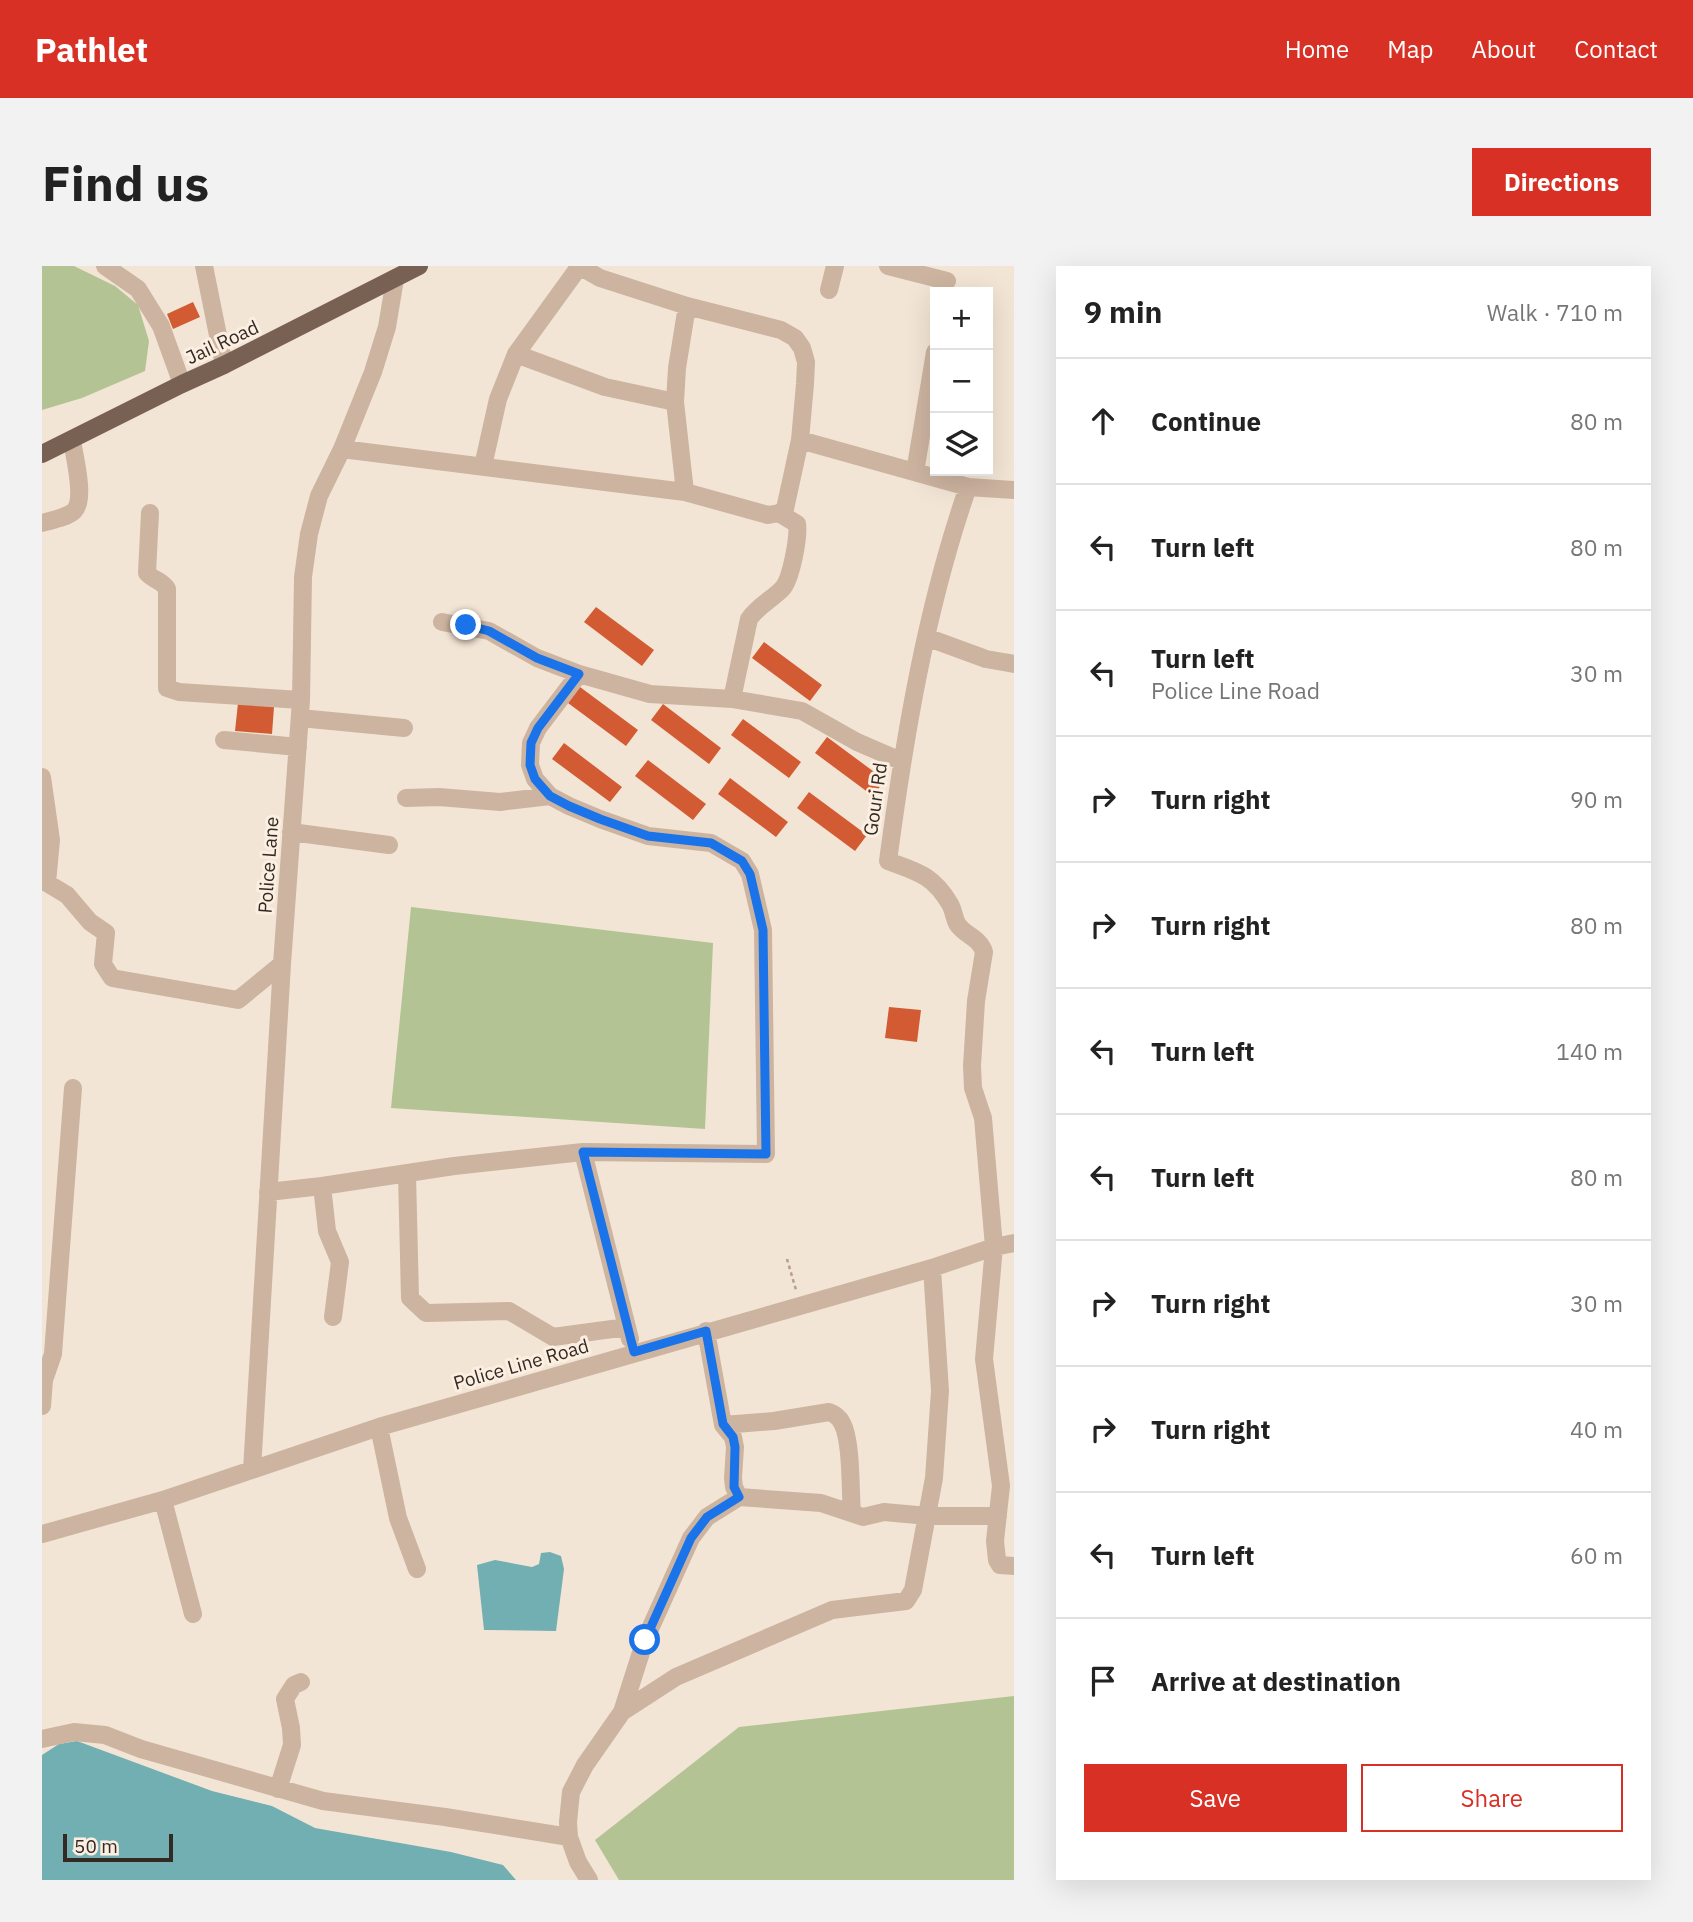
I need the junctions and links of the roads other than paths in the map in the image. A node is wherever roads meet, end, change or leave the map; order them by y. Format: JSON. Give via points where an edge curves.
{"nodes":[{"id":1,"x":105,"y":266,"type":"edge"},
{"id":2,"x":204,"y":266,"type":"edge"},
{"id":3,"x":419,"y":266,"type":"edge"},
{"id":4,"x":579,"y":266,"type":"edge"},
{"id":5,"x":835,"y":266,"type":"edge"},
{"id":6,"x":888,"y":266,"type":"edge"},
{"id":7,"x":396,"y":279,"type":"junction"},
{"id":8,"x":948,"y":280,"type":"edge"},
{"id":9,"x":829,"y":290,"type":"dead end"},
{"id":10,"x":687,"y":306,"type":"junction"},
{"id":11,"x":516,"y":354,"type":"junction"},
{"id":12,"x":225,"y":365,"type":"junction"},
{"id":13,"x":930,"y":382,"type":"edge"},
{"id":14,"x":183,"y":384,"type":"junction"},
{"id":15,"x":675,"y":402,"type":"junction"},
{"id":16,"x":72,"y":440,"type":"junction"},
{"id":17,"x":800,"y":440,"type":"junction"},
{"id":18,"x":342,"y":449,"type":"junction"},
{"id":19,"x":42,"y":454,"type":"edge"},
{"id":20,"x":483,"y":466,"type":"junction"},
{"id":21,"x":915,"y":472,"type":"junction"},
{"id":22,"x":968,"y":487,"type":"junction"},
{"id":23,"x":1014,"y":490,"type":"edge"},
{"id":24,"x":685,"y":492,"type":"junction"},
{"id":25,"x":150,"y":513,"type":"dead end"},
{"id":26,"x":779,"y":513,"type":"junction"},
{"id":27,"x":42,"y":523,"type":"edge"},
{"id":28,"x":442,"y":622,"type":"dead end"},
{"id":29,"x":926,"y":637,"type":"junction"},
{"id":30,"x":1014,"y":664,"type":"edge"},
{"id":31,"x":579,"y":674,"type":"junction"},
{"id":32,"x":732,"y":699,"type":"junction"},
{"id":33,"x":301,"y":709,"type":"junction"},
{"id":34,"x":404,"y":728,"type":"dead end"},
{"id":35,"x":225,"y":740,"type":"dead end"},
{"id":36,"x":298,"y":747,"type":"junction"},
{"id":37,"x":901,"y":761,"type":"junction"},
{"id":38,"x":42,"y":777,"type":"edge"},
{"id":39,"x":550,"y":796,"type":"junction"},
{"id":40,"x":407,"y":797,"type":"dead end"},
{"id":41,"x":291,"y":832,"type":"junction"},
{"id":42,"x":389,"y":845,"type":"dead end"},
{"id":43,"x":46,"y":853,"type":"edge"},
{"id":44,"x":282,"y":964,"type":"junction"},
{"id":45,"x":73,"y":1088,"type":"dead end"},
{"id":46,"x":583,"y":1152,"type":"junction"},
{"id":47,"x":407,"y":1174,"type":"junction"},
{"id":48,"x":322,"y":1186,"type":"junction"},
{"id":49,"x":268,"y":1192,"type":"junction"},
{"id":50,"x":1014,"y":1243,"type":"edge"},
{"id":51,"x":994,"y":1247,"type":"junction"},
{"id":52,"x":932,"y":1268,"type":"junction"},
{"id":53,"x":333,"y":1317,"type":"dead end"},
{"id":54,"x":627,"y":1327,"type":"junction"},
{"id":55,"x":706,"y":1331,"type":"junction"},
{"id":56,"x":634,"y":1352,"type":"junction"},
{"id":57,"x":42,"y":1406,"type":"edge"},
{"id":58,"x":723,"y":1424,"type":"junction"},
{"id":59,"x":379,"y":1427,"type":"junction"},
{"id":60,"x":252,"y":1470,"type":"junction"},
{"id":61,"x":739,"y":1497,"type":"junction"},
{"id":62,"x":163,"y":1500,"type":"junction"},
{"id":63,"x":852,"y":1513,"type":"junction"},
{"id":64,"x":928,"y":1516,"type":"junction"},
{"id":65,"x":998,"y":1517,"type":"junction"},
{"id":66,"x":42,"y":1534,"type":"edge"},
{"id":67,"x":1014,"y":1566,"type":"edge"},
{"id":68,"x":418,"y":1569,"type":"dead end"},
{"id":69,"x":193,"y":1614,"type":"dead end"},
{"id":70,"x":300,"y":1682,"type":"dead end"},
{"id":71,"x":622,"y":1713,"type":"junction"},
{"id":72,"x":42,"y":1739,"type":"edge"},
{"id":73,"x":278,"y":1789,"type":"junction"},
{"id":74,"x":569,"y":1837,"type":"junction"},
{"id":75,"x":590,"y":1880,"type":"edge"}],
"edges":[{"from":1,"to":14,"type":"street","via":[[138,289],[161,326]]},
{"from":2,"to":12,"type":"street"},
{"from":3,"to":7,"type":"main road","name":"Jail Road"},
{"from":4,"to":10,"type":"street","via":[[600,278]]},
{"from":4,"to":11,"type":"street"},
{"from":5,"to":9,"type":"street"},
{"from":6,"to":8,"type":"street"},
{"from":7,"to":12,"type":"main road","name":"Jail Road"},
{"from":7,"to":18,"type":"street","name":"Police Lane","via":[[383,338]]},
{"from":10,"to":15,"type":"street"},
{"from":10,"to":17,"type":"street","via":[[781,330],[795,338],[806,362]]},
{"from":11,"to":15,"type":"street","via":[[605,387]]},
{"from":11,"to":20,"type":"street","via":[[498,399]]},
{"from":12,"to":14,"type":"main road","name":"Jail Road"},
{"from":13,"to":21,"type":"street"},
{"from":14,"to":16,"type":"main road","name":"Jail Road"},
{"from":15,"to":24,"type":"street"},
{"from":16,"to":19,"type":"main road","name":"Jail Road"},
{"from":16,"to":27,"type":"street","via":[[79,503],[65,516]]},
{"from":17,"to":21,"type":"street"},
{"from":17,"to":26,"type":"street","via":[[788,499]]},
{"from":18,"to":20,"type":"street"},
{"from":18,"to":33,"type":"street","name":"Police Lane","via":[[319,496],[309,534],[303,577]]},
{"from":20,"to":24,"type":"street"},
{"from":21,"to":22,"type":"street"},
{"from":22,"to":23,"type":"street"},
{"from":22,"to":29,"type":"street","name":"Gouri Rd"},
{"from":24,"to":26,"type":"street","via":[[768,515]]},
{"from":25,"to":33,"type":"street","via":[[148,573],[167,589],[167,688]]},
{"from":26,"to":32,"type":"street","via":[[797,524],[788,578],[749,619]]},
{"from":28,"to":31,"type":"street","via":[[489,631],[537,658]]},
{"from":29,"to":30,"type":"street"},
{"from":29,"to":37,"type":"street","name":"Gouri Rd"},
{"from":31,"to":32,"type":"street","via":[[650,694]]},
{"from":31,"to":39,"type":"street","via":[[531,743],[535,779]]},
{"from":32,"to":37,"type":"street","via":[[802,711]]},
{"from":33,"to":34,"type":"street"},
{"from":33,"to":36,"type":"street","name":"Police Lane"},
{"from":35,"to":36,"type":"street"},
{"from":36,"to":41,"type":"street","name":"Police Lane"},
{"from":37,"to":51,"type":"street","name":"Gouri Rd","via":[[888,861],[925,875],[939,886],[956,922],[982,944],[984,952],[976,1001],[973,1088],[983,1118]]},
{"from":38,"to":43,"type":"street","via":[[51,840]]},
{"from":39,"to":40,"type":"street","via":[[500,802]]},
{"from":39,"to":46,"type":"street","via":[[648,836],[711,843],[726,850],[742,861],[750,874],[763,930],[766,1154]]},
{"from":41,"to":42,"type":"street"},
{"from":41,"to":44,"type":"street","name":"Police Lane"},
{"from":43,"to":44,"type":"street","via":[[47,883],[67,895],[106,933],[103,964],[112,978],[238,1000]]},
{"from":44,"to":49,"type":"street","name":"Police Lane"},
{"from":45,"to":57,"type":"street","via":[[53,1354]]},
{"from":46,"to":47,"type":"street"},
{"from":46,"to":54,"type":"street"},
{"from":47,"to":48,"type":"street"},
{"from":47,"to":54,"type":"street","via":[[410,1298],[426,1313],[509,1311],[553,1337]]},
{"from":48,"to":49,"type":"street"},
{"from":48,"to":53,"type":"street","via":[[327,1231],[340,1262]]},
{"from":49,"to":60,"type":"street","name":"Police Lane"},
{"from":50,"to":51,"type":"street","name":"Police Line Road"},
{"from":51,"to":52,"type":"street","name":"Police Line Road"},
{"from":51,"to":65,"type":"street","via":[[984,1359],[1001,1486]]},
{"from":52,"to":55,"type":"street","name":"Police Line Road"},
{"from":52,"to":64,"type":"street","via":[[940,1391]]},
{"from":54,"to":56,"type":"street"},
{"from":55,"to":56,"type":"street","name":"Police Line Road"},
{"from":55,"to":58,"type":"street"},
{"from":56,"to":59,"type":"street","name":"Police Line Road"},
{"from":58,"to":61,"type":"street","via":[[733,1437],[734,1487]]},
{"from":58,"to":63,"type":"street","via":[[835,1414],[845,1434]]},
{"from":59,"to":60,"type":"street","name":"Police Line Road"},
{"from":59,"to":68,"type":"street","via":[[398,1518]]},
{"from":60,"to":62,"type":"street","name":"Police Line Road"},
{"from":61,"to":63,"type":"street","via":[[821,1503]]},
{"from":61,"to":71,"type":"street","via":[[707,1517],[691,1538],[645,1640]]},
{"from":62,"to":66,"type":"street","name":"Police Line Road"},
{"from":62,"to":69,"type":"street"},
{"from":63,"to":64,"type":"street","via":[[863,1517],[884,1512]]},
{"from":64,"to":65,"type":"street"},
{"from":64,"to":71,"type":"street","via":[[913,1590],[906,1601],[832,1610],[676,1676]]},
{"from":65,"to":67,"type":"street","via":[[997,1560],[1000,1565]]},
{"from":70,"to":73,"type":"street","via":[[285,1699],[292,1745]]},
{"from":71,"to":74,"type":"street","via":[[571,1792]]},
{"from":72,"to":73,"type":"street","via":[[74,1732],[105,1735]]},
{"from":73,"to":74,"type":"street","via":[[323,1801]]},
{"from":74,"to":75,"type":"street"}]}
